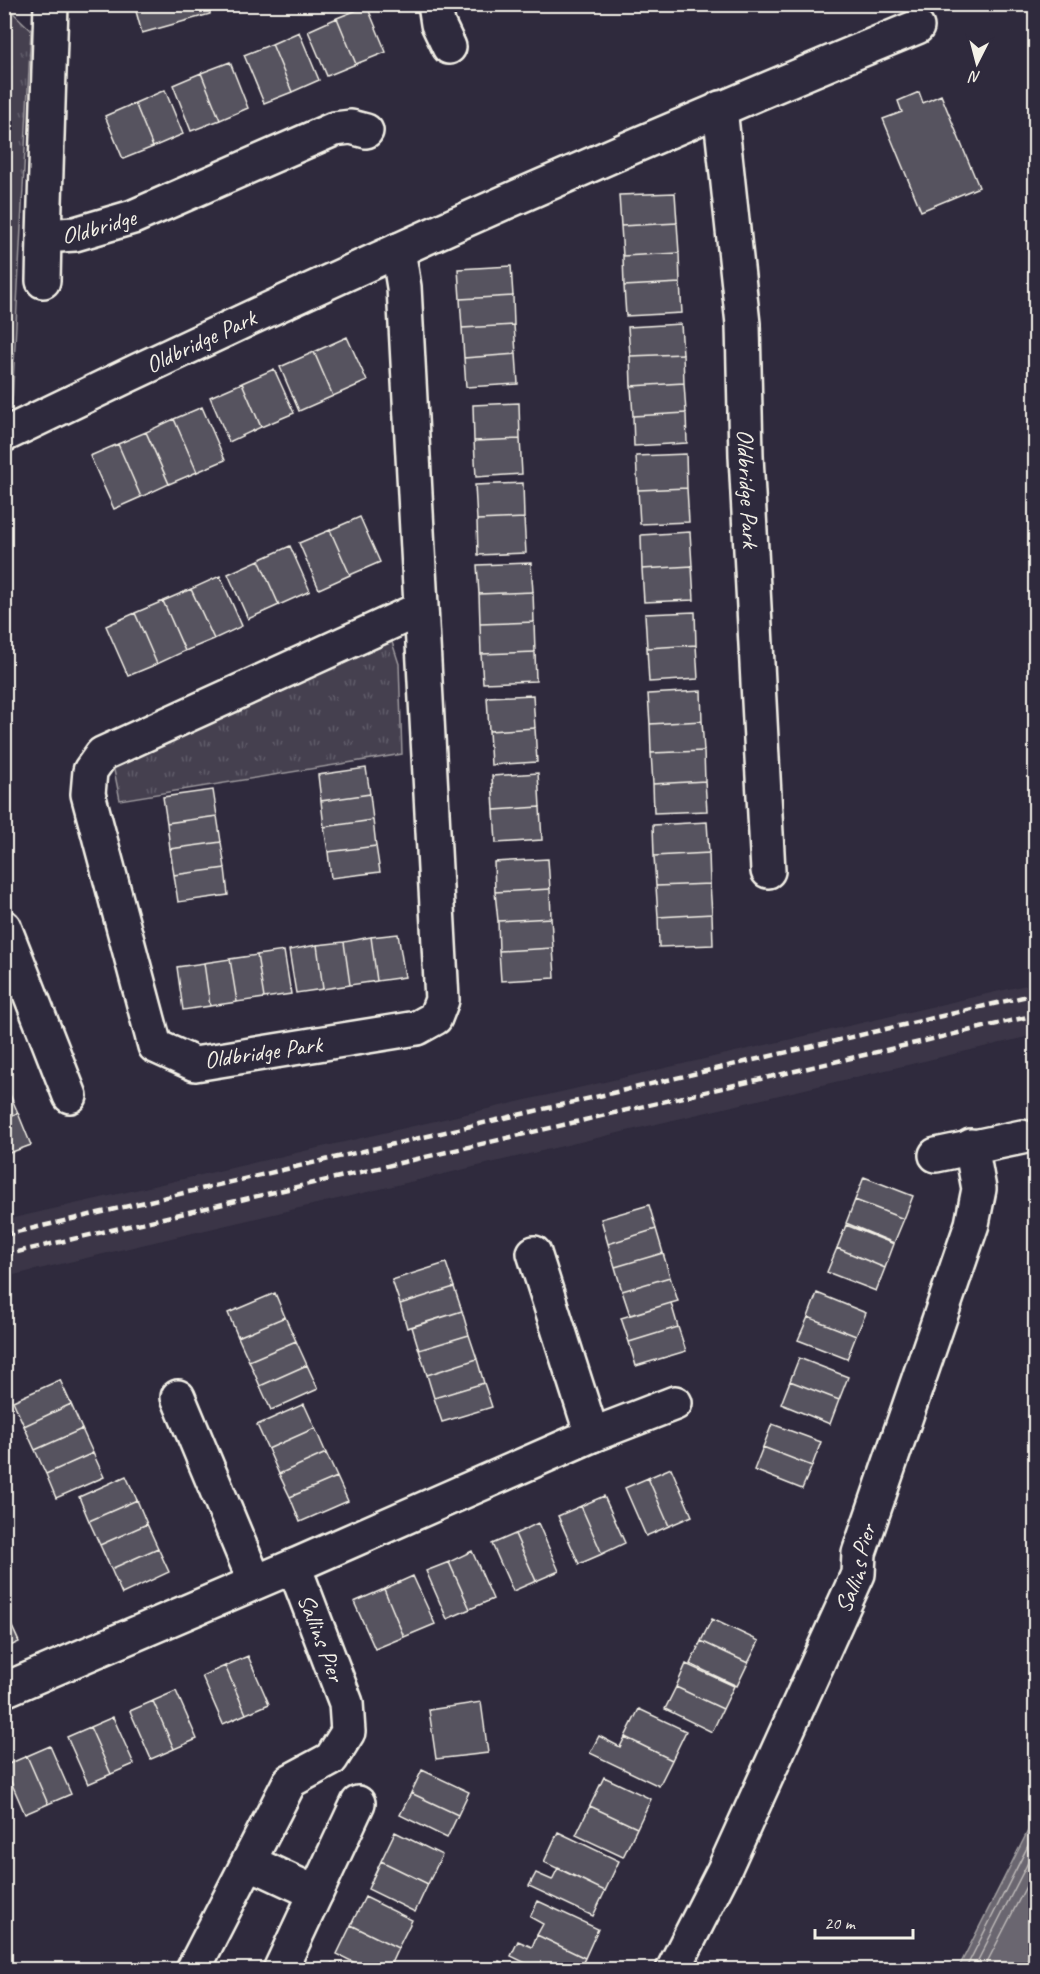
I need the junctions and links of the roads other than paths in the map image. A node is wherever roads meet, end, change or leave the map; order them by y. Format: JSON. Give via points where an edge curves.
{"nodes":[{"id":1,"x":51,"y":4,"type":"edge"},
{"id":2,"x":435,"y":4,"type":"edge"},
{"id":3,"x":917,"y":27,"type":"dead end"},
{"id":4,"x":449,"y":46,"type":"dead end"},
{"id":5,"x":720,"y":108,"type":"junction"},
{"id":6,"x":366,"y":131,"type":"dead end"},
{"id":7,"x":44,"y":236,"type":"junction"},
{"id":8,"x":398,"y":250,"type":"junction"},
{"id":9,"x":43,"y":281,"type":"dead end"},
{"id":10,"x":4,"y":435,"type":"edge"},
{"id":11,"x":420,"y":609,"type":"junction"},
{"id":12,"x":768,"y":871,"type":"dead end"},
{"id":13,"x":4,"y":927,"type":"edge"},
{"id":14,"x":70,"y":1096,"type":"dead end"},
{"id":15,"x":1022,"y":1137,"type":"dead end"},
{"id":16,"x":971,"y":1146,"type":"junction"},
{"id":17,"x":936,"y":1155,"type":"dead end"},
{"id":18,"x":534,"y":1253,"type":"dead end"},
{"id":19,"x":178,"y":1396,"type":"dead end"},
{"id":20,"x":675,"y":1403,"type":"dead end"},
{"id":21,"x":592,"y":1435,"type":"junction"},
{"id":22,"x":294,"y":1566,"type":"junction"},
{"id":23,"x":255,"y":1582,"type":"junction"},
{"id":24,"x":4,"y":1690,"type":"edge"},
{"id":25,"x":358,"y":1803,"type":"dead end"},
{"id":26,"x":249,"y":1862,"type":"junction"},
{"id":27,"x":316,"y":1893,"type":"junction"},
{"id":28,"x":193,"y":1970,"type":"edge"},
{"id":29,"x":280,"y":1970,"type":"edge"},
{"id":30,"x":673,"y":1970,"type":"edge"}],
"edges":[{"from":1,"to":7,"type":"street","name":"Oldbridge"},
{"from":2,"to":4,"type":"street","via":[[438,24]]},
{"from":3,"to":5,"type":"street","name":"Oldbridge Park"},
{"from":5,"to":8,"type":"street","name":"Oldbridge Park"},
{"from":5,"to":12,"type":"street","name":"Oldbridge Park","via":[[743,324],[747,480]]},
{"from":6,"to":7,"type":"street","name":"Oldbridge","via":[[351,127],[334,129],[133,218],[75,234]]},
{"from":7,"to":9,"type":"street"},
{"from":8,"to":10,"type":"street","name":"Oldbridge Park"},
{"from":8,"to":11,"type":"street","name":"Oldbridge Park","via":[[404,287]]},
{"from":11,"to":11,"type":"street","name":"Oldbridge Park","via":[[102,754],[90,771],[88,794],[155,1046],[195,1064],[417,1028],[435,1018],[442,999]]},
{"from":13,"to":14,"type":"street"},
{"from":15,"to":16,"type":"street"},
{"from":16,"to":17,"type":"street"},
{"from":16,"to":30,"type":"street","name":"Sallins Pier","via":[[979,1189],[972,1224],[859,1553],[858,1574],[724,1870]]},
{"from":18,"to":21,"type":"street"},
{"from":19,"to":23,"type":"street"},
{"from":20,"to":21,"type":"street"},
{"from":21,"to":22,"type":"street"},
{"from":22,"to":23,"type":"street","name":"Sallins Pier"},
{"from":22,"to":26,"type":"street","name":"Sallins Pier","via":[[346,1703],[348,1732],[331,1759],[290,1781]]},
{"from":23,"to":24,"type":"street","name":"Sallins Pier"},
{"from":25,"to":27,"type":"street"},
{"from":26,"to":27,"type":"street"},
{"from":26,"to":28,"type":"street","name":"Sallins Pier"},
{"from":27,"to":29,"type":"street"}]}
